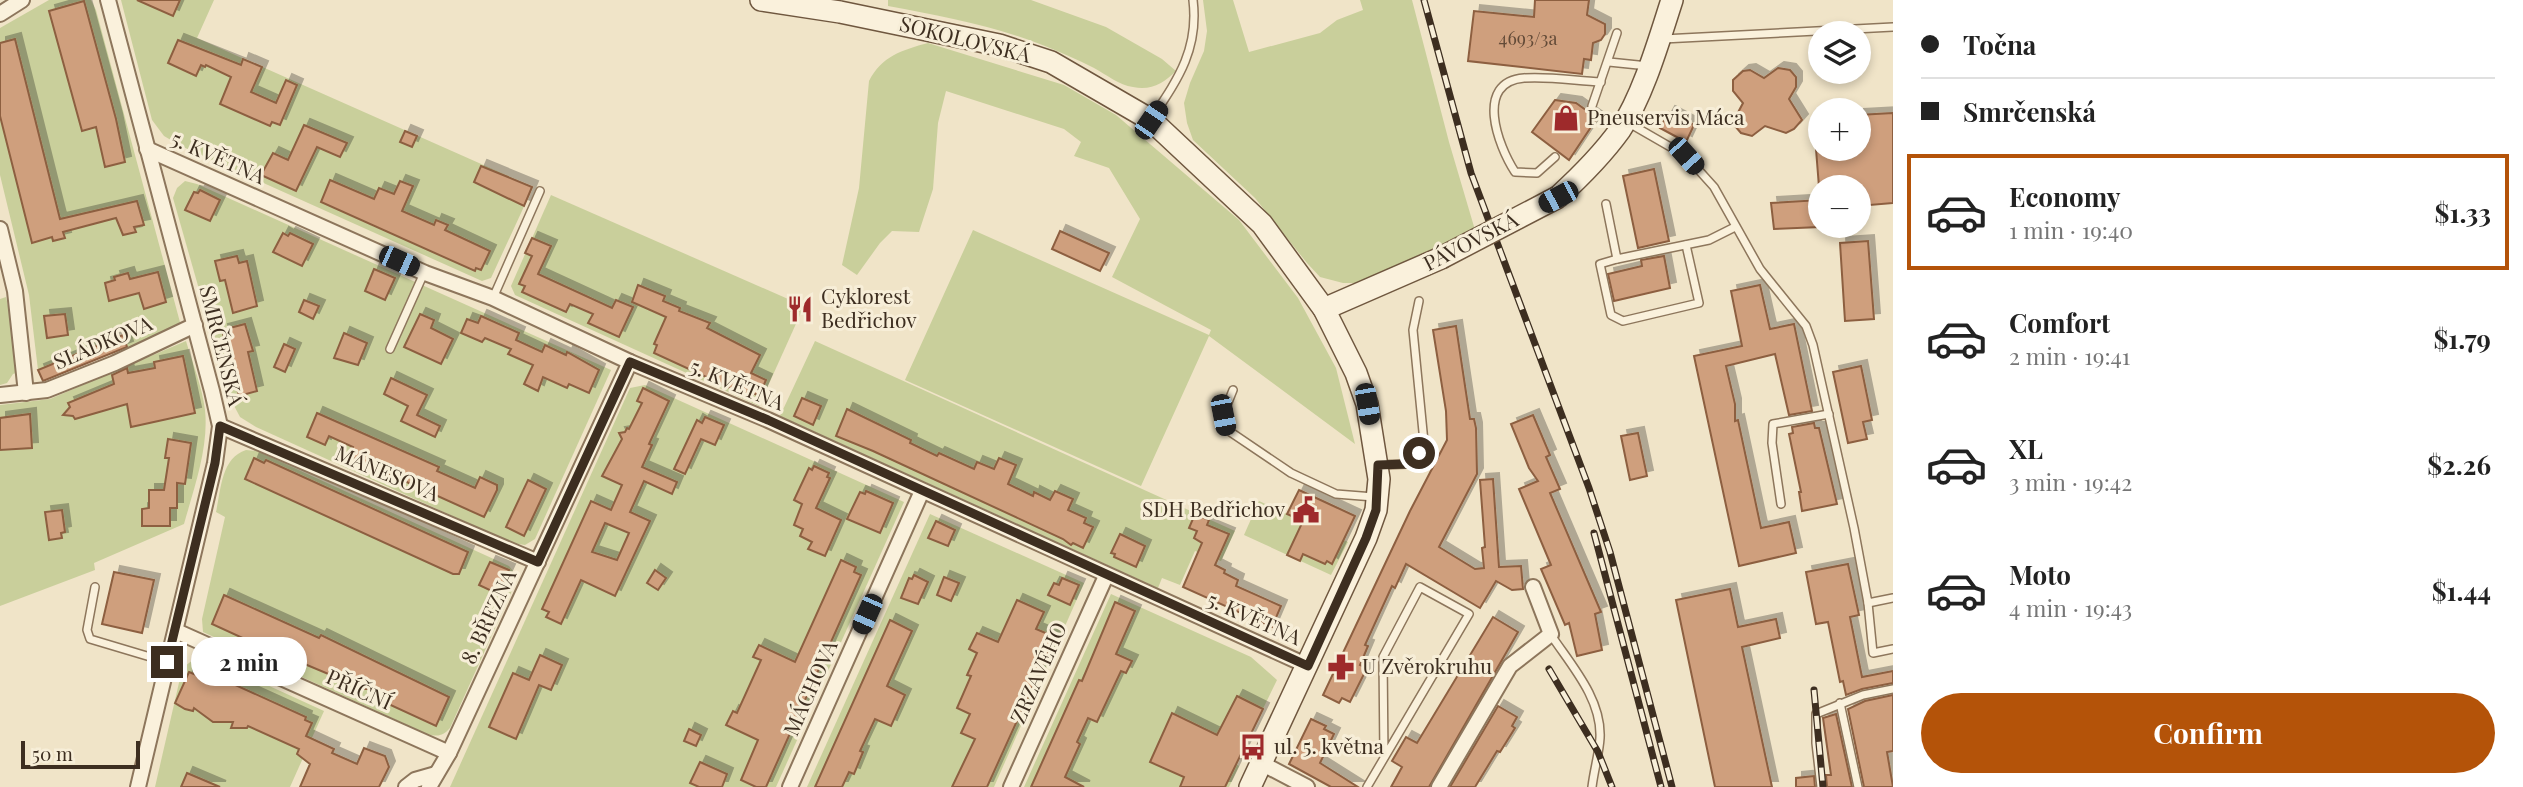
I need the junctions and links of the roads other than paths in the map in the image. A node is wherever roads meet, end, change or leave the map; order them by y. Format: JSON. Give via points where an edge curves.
{"nodes":[{"id":1,"x":22,"y":0,"type":"edge"},
{"id":2,"x":108,"y":0,"type":"edge"},
{"id":3,"x":761,"y":0,"type":"edge"},
{"id":4,"x":1193,"y":0,"type":"edge"},
{"id":5,"x":1672,"y":0,"type":"edge"},
{"id":6,"x":0,"y":14,"type":"edge"},
{"id":7,"x":1893,"y":27,"type":"edge"},
{"id":8,"x":1617,"y":33,"type":"dead end"},
{"id":9,"x":1659,"y":39,"type":"junction"},
{"id":10,"x":1609,"y":62,"type":"junction"},
{"id":11,"x":1649,"y":66,"type":"junction"},
{"id":12,"x":1601,"y":82,"type":"junction"},
{"id":13,"x":1592,"y":106,"type":"dead end"},
{"id":14,"x":1151,"y":120,"type":"junction"},
{"id":15,"x":1625,"y":121,"type":"junction"},
{"id":16,"x":147,"y":149,"type":"junction"},
{"id":17,"x":1555,"y":157,"type":"dead end"},
{"id":18,"x":540,"y":191,"type":"dead end"},
{"id":19,"x":1606,"y":204,"type":"dead end"},
{"id":20,"x":1735,"y":227,"type":"junction"},
{"id":21,"x":0,"y":229,"type":"edge"},
{"id":22,"x":1686,"y":244,"type":"junction"},
{"id":23,"x":1617,"y":259,"type":"junction"},
{"id":24,"x":425,"y":273,"type":"junction"},
{"id":25,"x":492,"y":298,"type":"junction"},
{"id":26,"x":1419,"y":302,"type":"dead end"},
{"id":27,"x":1324,"y":309,"type":"junction"},
{"id":28,"x":195,"y":326,"type":"junction"},
{"id":29,"x":390,"y":349,"type":"dead end"},
{"id":30,"x":630,"y":362,"type":"junction"},
{"id":31,"x":1233,"y":390,"type":"dead end"},
{"id":32,"x":26,"y":393,"type":"junction"},
{"id":33,"x":0,"y":395,"type":"edge"},
{"id":34,"x":1829,"y":414,"type":"junction"},
{"id":35,"x":220,"y":426,"type":"junction"},
{"id":36,"x":1378,"y":465,"type":"junction"},
{"id":37,"x":922,"y":491,"type":"junction"},
{"id":38,"x":1378,"y":498,"type":"junction"},
{"id":39,"x":1781,"y":504,"type":"dead end"},
{"id":40,"x":538,"y":562,"type":"junction"},
{"id":41,"x":1107,"y":576,"type":"junction"},
{"id":42,"x":95,"y":587,"type":"dead end"},
{"id":43,"x":1533,"y":587,"type":"dead end"},
{"id":44,"x":1893,"y":598,"type":"edge"},
{"id":45,"x":1868,"y":603,"type":"junction"},
{"id":46,"x":176,"y":631,"type":"junction"},
{"id":47,"x":1551,"y":634,"type":"junction"},
{"id":48,"x":1893,"y":649,"type":"edge"},
{"id":49,"x":167,"y":662,"type":"junction"},
{"id":50,"x":1308,"y":666,"type":"junction"},
{"id":51,"x":1893,"y":690,"type":"edge"},
{"id":52,"x":1840,"y":703,"type":"junction"},
{"id":53,"x":449,"y":752,"type":"junction"},
{"id":54,"x":1384,"y":758,"type":"junction"},
{"id":55,"x":1261,"y":763,"type":"junction"},
{"id":56,"x":433,"y":781,"type":"edge"},
{"id":57,"x":138,"y":787,"type":"edge"},
{"id":58,"x":405,"y":787,"type":"edge"},
{"id":59,"x":790,"y":787,"type":"edge"},
{"id":60,"x":1011,"y":787,"type":"edge"},
{"id":61,"x":1250,"y":787,"type":"edge"},
{"id":62,"x":1307,"y":787,"type":"edge"},
{"id":63,"x":1367,"y":787,"type":"edge"},
{"id":64,"x":1439,"y":787,"type":"edge"},
{"id":65,"x":1592,"y":787,"type":"edge"},
{"id":66,"x":1821,"y":787,"type":"edge"},
{"id":67,"x":1858,"y":787,"type":"edge"}],
"edges":[{"from":1,"to":6,"type":"street"},
{"from":2,"to":16,"type":"street","name":"SMRČENSKÁ"},
{"from":3,"to":14,"type":"street","name":"SOKOLOVSKÁ","via":[[999,45],[1051,62]]},
{"from":4,"to":14,"type":"lane","via":[[1189,55]]},
{"from":5,"to":9,"type":"street","name":"PÁVOVSKÁ"},
{"from":7,"to":9,"type":"lane"},
{"from":8,"to":10,"type":"lane"},
{"from":9,"to":11,"type":"street","name":"PÁVOVSKÁ"},
{"from":10,"to":11,"type":"lane"},
{"from":10,"to":12,"type":"lane"},
{"from":11,"to":15,"type":"street","name":"PÁVOVSKÁ"},
{"from":12,"to":13,"type":"lane"},
{"from":12,"to":17,"type":"lane","via":[[1523,78],[1497,93],[1494,119],[1514,172],[1536,173]]},
{"from":14,"to":27,"type":"street","name":"SOKOLOVSKÁ","via":[[1262,224]]},
{"from":15,"to":20,"type":"lane","via":[[1686,156],[1714,187]]},
{"from":15,"to":27,"type":"street","name":"PÁVOVSKÁ","bridge":true,"via":[[1584,174],[1558,197],[1441,258]]},
{"from":16,"to":24,"type":"street","name":"5. KVĚTNA"},
{"from":16,"to":28,"type":"street","name":"SMRČENSKÁ"},
{"from":18,"to":25,"type":"lane"},
{"from":19,"to":23,"type":"lane"},
{"from":20,"to":22,"type":"lane","via":[[1709,240]]},
{"from":20,"to":34,"type":"lane","via":[[1760,268],[1806,326]]},
{"from":21,"to":32,"type":"street","name":"SLÁDKOVA","via":[[15,291]]},
{"from":22,"to":23,"type":"lane"},
{"from":22,"to":23,"type":"lane","via":[[1699,303],[1623,321],[1611,315],[1600,264]]},
{"from":24,"to":25,"type":"street","name":"5. KVĚTNA"},
{"from":24,"to":29,"type":"lane"},
{"from":25,"to":30,"type":"street","name":"5. KVĚTNA"},
{"from":26,"to":36,"type":"lane","via":[[1413,330],[1424,442],[1407,464]]},
{"from":27,"to":36,"type":"street","name":"SOKOLOVSKÁ","via":[[1367,404]]},
{"from":28,"to":32,"type":"street","name":"SLÁDKOVA","via":[[76,379]]},
{"from":28,"to":35,"type":"street","name":"SMRČENSKÁ"},
{"from":30,"to":37,"type":"street","name":"5. KVĚTNA"},
{"from":30,"to":40,"type":"street","name":"8. BŘEZNA"},
{"from":31,"to":38,"type":"lane","via":[[1223,415],[1226,429],[1291,473],[1336,494]]},
{"from":32,"to":33,"type":"street","name":"SLÁDKOVA"},
{"from":34,"to":39,"type":"lane","via":[[1773,424]]},
{"from":34,"to":45,"type":"lane"},
{"from":35,"to":40,"type":"street","name":"MÁNESOVA"},
{"from":35,"to":46,"type":"street","name":"SMRČENSKÁ"},
{"from":36,"to":38,"type":"street","name":"SOKOLOVSKÁ"},
{"from":37,"to":41,"type":"street","name":"5. KVĚTNA"},
{"from":37,"to":59,"type":"street","name":"MÁCHOVA"},
{"from":38,"to":50,"type":"street","name":"SOKOLOVSKÁ","via":[[1366,538]]},
{"from":40,"to":53,"type":"street","name":"8. BŘEZNA"},
{"from":41,"to":50,"type":"street","name":"5. KVĚTNA"},
{"from":41,"to":60,"type":"street","name":"ZRZAVÉHO"},
{"from":42,"to":49,"type":"lane","via":[[87,630],[90,639]]},
{"from":43,"to":47,"type":"street"},
{"from":44,"to":45,"type":"lane"},
{"from":45,"to":48,"type":"lane","via":[[1873,653]]},
{"from":46,"to":49,"type":"street","name":"SMRČENSKÁ"},
{"from":46,"to":53,"type":"street","name":"PŘÍČNÍ"},
{"from":47,"to":64,"type":"street","via":[[1510,666]]},
{"from":47,"to":65,"type":"lane","via":[[1597,712],[1600,739]]},
{"from":49,"to":57,"type":"street","name":"SMRČENSKÁ"},
{"from":50,"to":55,"type":"street","name":"SOKOLOVSKÁ"},
{"from":51,"to":52,"type":"lane"},
{"from":52,"to":66,"type":"lane","via":[[1816,713]]},
{"from":52,"to":67,"type":"lane"},
{"from":53,"to":56,"type":"street","name":"8. BŘEZNA"},
{"from":54,"to":54,"type":"lane","via":[[1469,614],[1420,587],[1383,657]]},
{"from":54,"to":63,"type":"lane"},
{"from":55,"to":61,"type":"street","name":"SOKOLOVSKÁ"},
{"from":55,"to":62,"type":"street"},
{"from":56,"to":58,"type":"street","name":"8. BŘEZNA","via":[[415,780]]}]}
